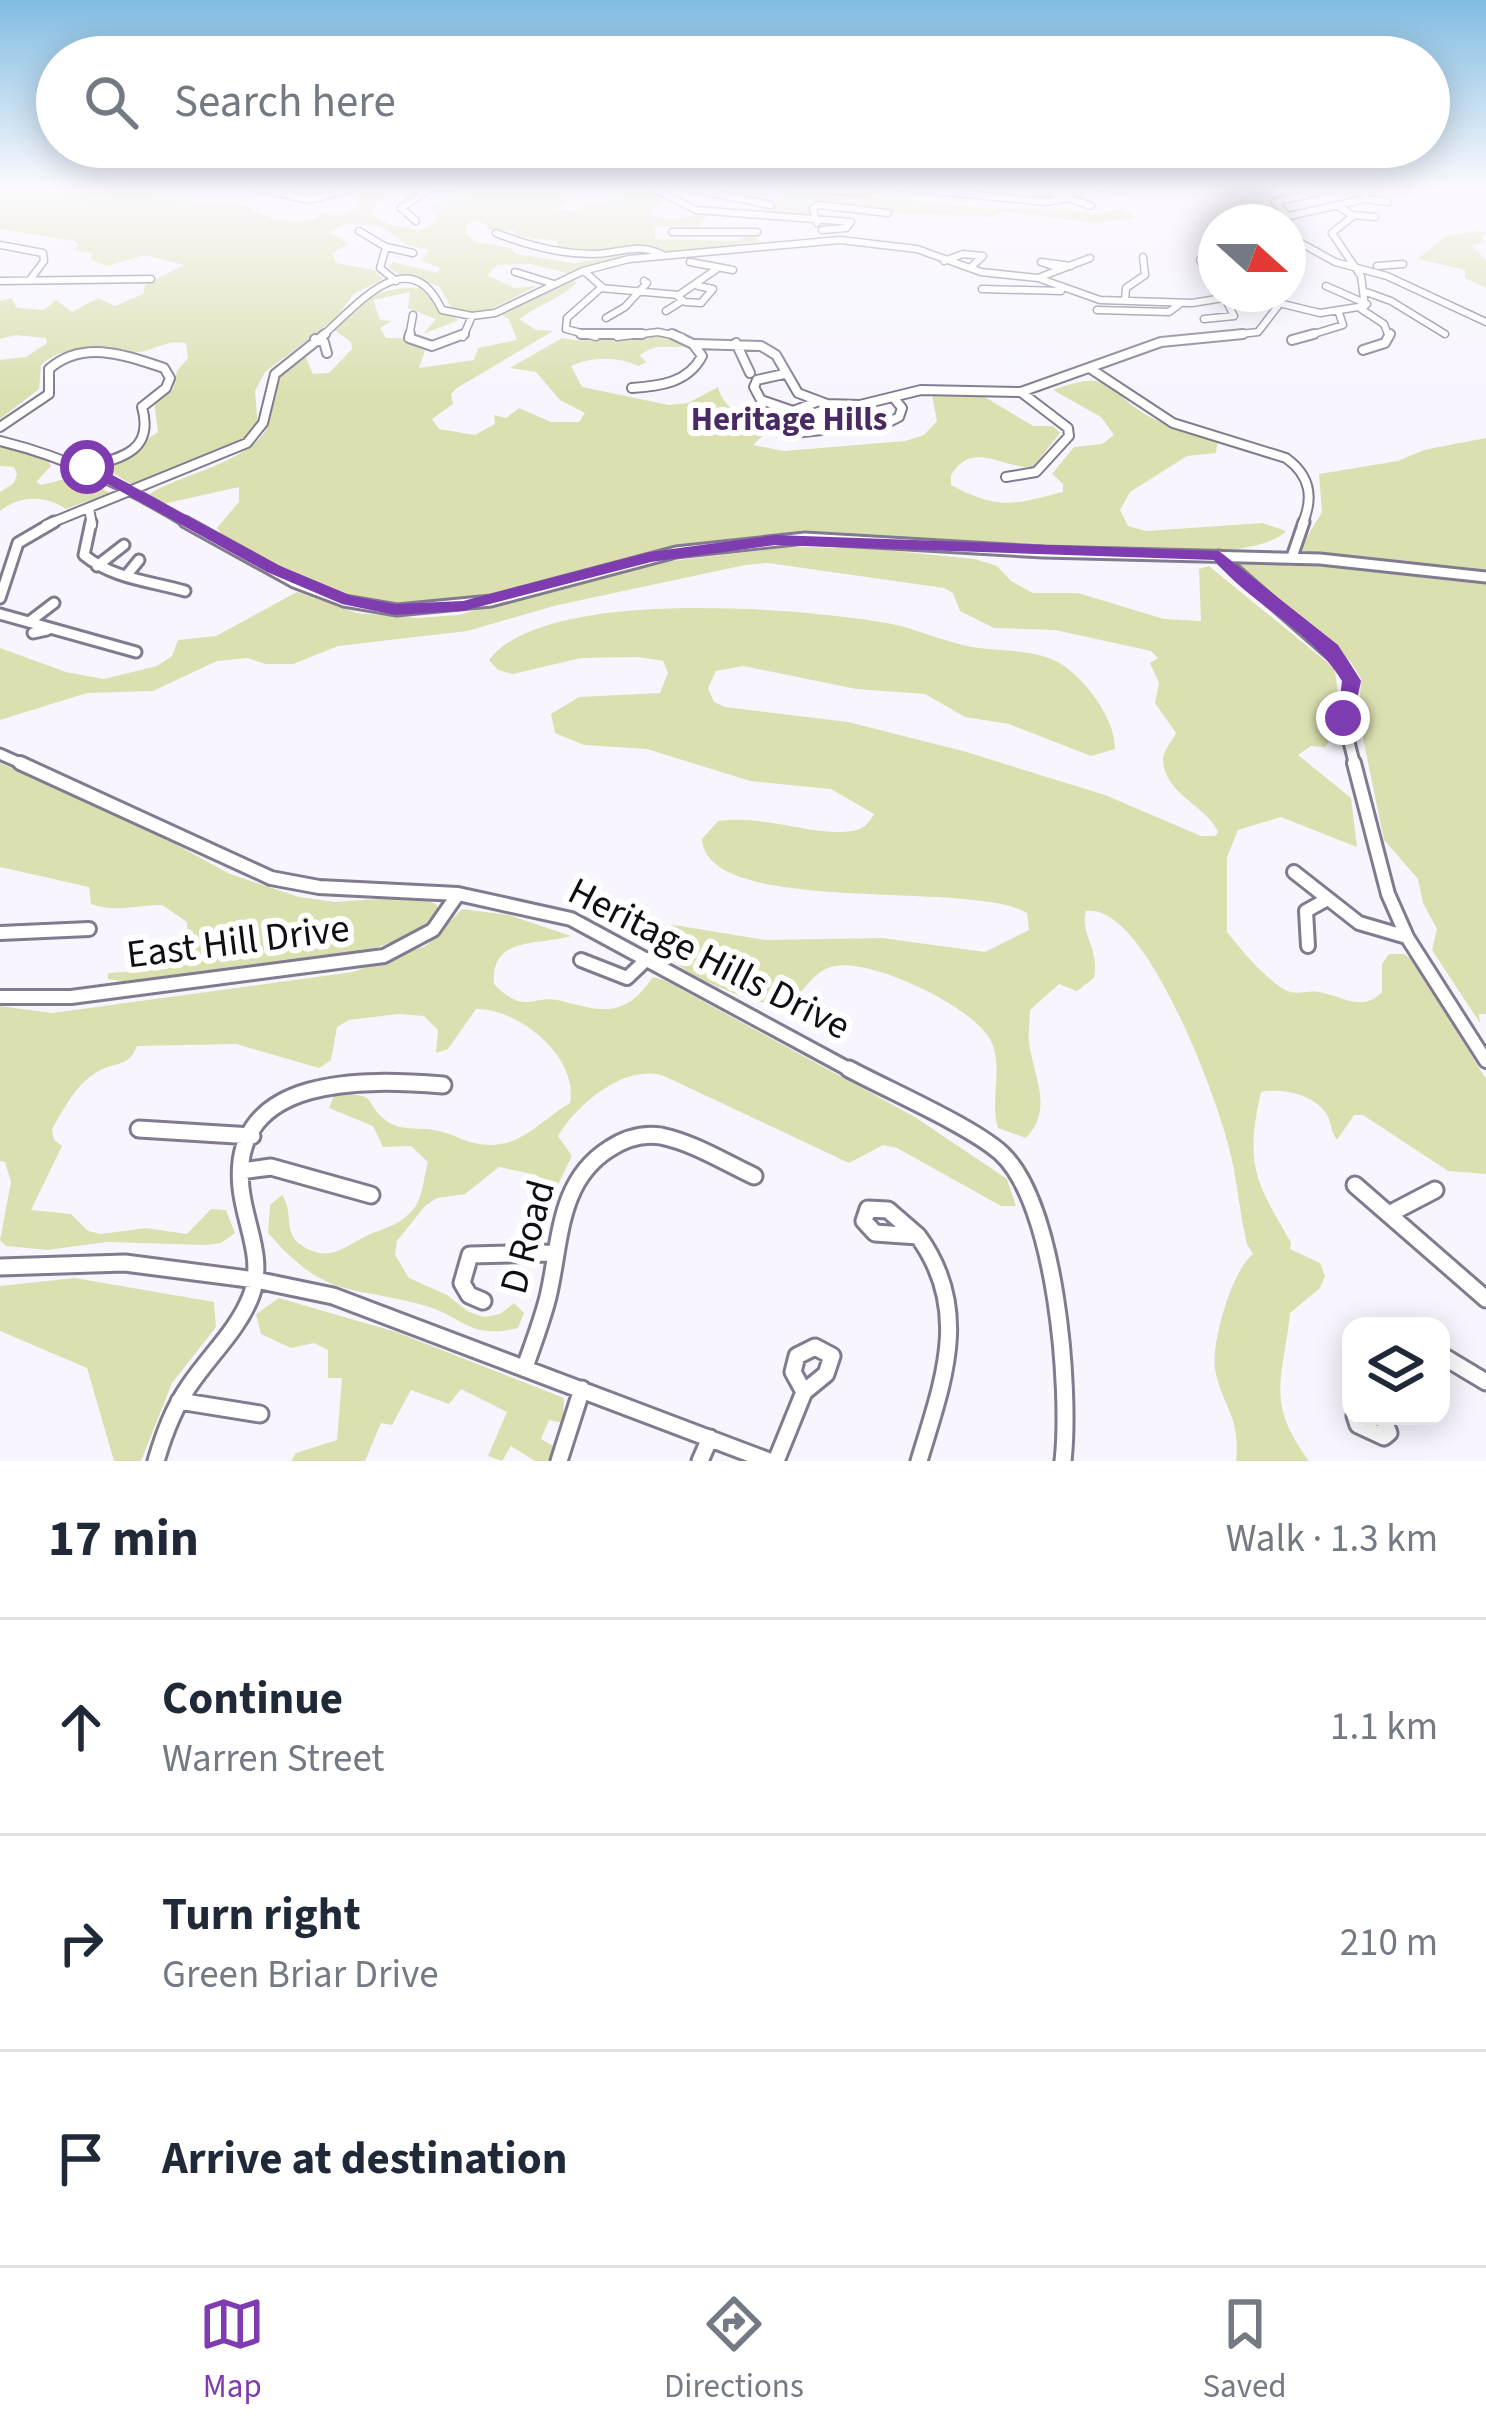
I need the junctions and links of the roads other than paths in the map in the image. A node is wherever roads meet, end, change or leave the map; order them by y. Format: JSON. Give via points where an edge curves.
{"nodes":[{"id":1,"x":43,"y":255,"type":"edge"},
{"id":2,"x":384,"y":255,"type":"edge"},
{"id":3,"x":656,"y":255,"type":"edge"},
{"id":4,"x":932,"y":255,"type":"edge"},
{"id":5,"x":1323,"y":255,"type":"edge"},
{"id":6,"x":1349,"y":255,"type":"edge"},
{"id":7,"x":1143,"y":257,"type":"dead end"},
{"id":8,"x":1090,"y":258,"type":"dead end"},
{"id":9,"x":947,"y":260,"type":"junction"},
{"id":10,"x":690,"y":262,"type":"dead end"},
{"id":11,"x":1356,"y":264,"type":"junction"},
{"id":12,"x":1403,"y":264,"type":"dead end"},
{"id":13,"x":970,"y":265,"type":"junction"},
{"id":14,"x":1071,"y":266,"type":"junction"},
{"id":15,"x":718,"y":268,"type":"junction"},
{"id":16,"x":1060,"y":269,"type":"junction"},
{"id":17,"x":733,"y":270,"type":"dead end"},
{"id":18,"x":583,"y":271,"type":"junction"},
{"id":19,"x":515,"y":272,"type":"dead end"},
{"id":20,"x":1038,"y":278,"type":"junction"},
{"id":21,"x":152,"y":279,"type":"dead end"},
{"id":22,"x":0,"y":281,"type":"edge"},
{"id":23,"x":29,"y":281,"type":"junction"},
{"id":24,"x":396,"y":281,"type":"junction"},
{"id":25,"x":644,"y":281,"type":"dead end"},
{"id":26,"x":554,"y":284,"type":"junction"},
{"id":27,"x":698,"y":286,"type":"junction"},
{"id":28,"x":1326,"y":286,"type":"dead end"},
{"id":29,"x":600,"y":288,"type":"junction"},
{"id":30,"x":982,"y":289,"type":"dead end"},
{"id":31,"x":1065,"y":290,"type":"junction"},
{"id":32,"x":1366,"y":292,"type":"junction"},
{"id":33,"x":640,"y":293,"type":"junction"},
{"id":34,"x":679,"y":298,"type":"junction"},
{"id":35,"x":1198,"y":299,"type":"edge"},
{"id":36,"x":1125,"y":301,"type":"junction"},
{"id":37,"x":1181,"y":303,"type":"junction"},
{"id":38,"x":1364,"y":307,"type":"junction"},
{"id":39,"x":1306,"y":309,"type":"edge"},
{"id":40,"x":1097,"y":310,"type":"dead end"},
{"id":41,"x":667,"y":311,"type":"dead end"},
{"id":42,"x":1232,"y":312,"type":"edge"},
{"id":43,"x":1273,"y":312,"type":"edge"},
{"id":44,"x":1340,"y":313,"type":"junction"},
{"id":45,"x":413,"y":315,"type":"dead end"},
{"id":46,"x":472,"y":316,"type":"junction"},
{"id":47,"x":606,"y":318,"type":"dead end"},
{"id":48,"x":1204,"y":319,"type":"dead end"},
{"id":49,"x":1486,"y":322,"type":"edge"},
{"id":50,"x":1445,"y":334,"type":"dead end"},
{"id":51,"x":315,"y":339,"type":"junction"},
{"id":52,"x":1292,"y":340,"type":"dead end"},
{"id":53,"x":736,"y":343,"type":"junction"},
{"id":54,"x":695,"y":344,"type":"junction"},
{"id":55,"x":1364,"y":350,"type":"dead end"},
{"id":56,"x":327,"y":353,"type":"dead end"},
{"id":57,"x":1091,"y":369,"type":"junction"},
{"id":58,"x":750,"y":373,"type":"dead end"},
{"id":59,"x":784,"y":374,"type":"junction"},
{"id":60,"x":632,"y":388,"type":"dead end"},
{"id":61,"x":1021,"y":392,"type":"junction"},
{"id":62,"x":893,"y":397,"type":"junction"},
{"id":63,"x":819,"y":401,"type":"junction"},
{"id":64,"x":0,"y":427,"type":"edge"},
{"id":65,"x":794,"y":433,"type":"dead end"},
{"id":66,"x":0,"y":441,"type":"edge"},
{"id":67,"x":86,"y":466,"type":"junction"},
{"id":68,"x":1006,"y":477,"type":"dead end"},
{"id":69,"x":130,"y":493,"type":"junction"},
{"id":70,"x":50,"y":505,"type":"dead end"},
{"id":71,"x":89,"y":508,"type":"junction"},
{"id":72,"x":52,"y":522,"type":"junction"},
{"id":73,"x":86,"y":536,"type":"junction"},
{"id":74,"x":70,"y":542,"type":"dead end"},
{"id":75,"x":124,"y":545,"type":"dead end"},
{"id":76,"x":1219,"y":556,"type":"junction"},
{"id":77,"x":1292,"y":557,"type":"junction"},
{"id":78,"x":140,"y":560,"type":"dead end"},
{"id":79,"x":97,"y":566,"type":"junction"},
{"id":80,"x":126,"y":576,"type":"junction"},
{"id":81,"x":1486,"y":577,"type":"edge"},
{"id":82,"x":149,"y":581,"type":"junction"},
{"id":83,"x":163,"y":584,"type":"junction"},
{"id":84,"x":186,"y":588,"type":"dead end"},
{"id":85,"x":0,"y":598,"type":"edge"},
{"id":86,"x":54,"y":603,"type":"dead end"},
{"id":87,"x":8,"y":618,"type":"edge"},
{"id":88,"x":41,"y":630,"type":"junction"},
{"id":89,"x":129,"y":653,"type":"dead end"},
{"id":90,"x":0,"y":754,"type":"edge"},
{"id":91,"x":1294,"y":872,"type":"dead end"},
{"id":92,"x":458,"y":894,"type":"junction"},
{"id":93,"x":1324,"y":901,"type":"junction"},
{"id":94,"x":89,"y":929,"type":"dead end"},
{"id":95,"x":0,"y":933,"type":"edge"},
{"id":96,"x":1407,"y":937,"type":"junction"},
{"id":97,"x":1308,"y":946,"type":"dead end"},
{"id":98,"x":647,"y":959,"type":"junction"},
{"id":99,"x":581,"y":960,"type":"dead end"},
{"id":100,"x":0,"y":997,"type":"edge"},
{"id":101,"x":1486,"y":1061,"type":"edge"},
{"id":102,"x":443,"y":1085,"type":"dead end"},
{"id":103,"x":139,"y":1129,"type":"dead end"},
{"id":104,"x":252,"y":1136,"type":"junction"},
{"id":105,"x":241,"y":1172,"type":"junction"},
{"id":106,"x":754,"y":1176,"type":"dead end"},
{"id":107,"x":1355,"y":1185,"type":"dead end"},
{"id":108,"x":1435,"y":1190,"type":"dead end"},
{"id":109,"x":371,"y":1195,"type":"dead end"},
{"id":110,"x":1389,"y":1214,"type":"junction"},
{"id":111,"x":918,"y":1236,"type":"dead end"},
{"id":112,"x":553,"y":1253,"type":"junction"},
{"id":113,"x":0,"y":1267,"type":"edge"},
{"id":114,"x":256,"y":1280,"type":"junction"},
{"id":115,"x":1486,"y":1299,"type":"edge"},
{"id":116,"x":483,"y":1301,"type":"dead end"},
{"id":117,"x":1450,"y":1360,"type":"edge"},
{"id":118,"x":525,"y":1366,"type":"junction"},
{"id":119,"x":1486,"y":1382,"type":"edge"},
{"id":120,"x":582,"y":1389,"type":"junction"},
{"id":121,"x":804,"y":1392,"type":"dead end"},
{"id":122,"x":179,"y":1401,"type":"junction"},
{"id":123,"x":260,"y":1414,"type":"dead end"},
{"id":124,"x":1358,"y":1425,"type":"edge"},
{"id":125,"x":1386,"y":1425,"type":"edge"},
{"id":126,"x":710,"y":1438,"type":"junction"},
{"id":127,"x":156,"y":1461,"type":"edge"},
{"id":128,"x":559,"y":1461,"type":"edge"},
{"id":129,"x":700,"y":1461,"type":"edge"},
{"id":130,"x":772,"y":1461,"type":"edge"},
{"id":131,"x":919,"y":1461,"type":"edge"},
{"id":132,"x":1063,"y":1461,"type":"edge"}],
"edges":[{"from":1,"to":23,"type":"street"},
{"from":2,"to":24,"type":"street","via":[[380,268]]},
{"from":3,"to":18,"type":"street"},
{"from":4,"to":9,"type":"street"},
{"from":5,"to":11,"type":"street"},
{"from":6,"to":11,"type":"street"},
{"from":7,"to":36,"type":"street","via":[[1145,275],[1129,285]]},
{"from":8,"to":14,"type":"street"},
{"from":9,"to":13,"type":"street"},
{"from":9,"to":13,"type":"street","via":[[983,256]]},
{"from":10,"to":15,"type":"street"},
{"from":11,"to":12,"type":"street"},
{"from":11,"to":32,"type":"street"},
{"from":11,"to":49,"type":"street"},
{"from":13,"to":20,"type":"street"},
{"from":14,"to":16,"type":"street"},
{"from":14,"to":16,"type":"street","via":[[1041,262]]},
{"from":15,"to":17,"type":"street"},
{"from":15,"to":27,"type":"street"},
{"from":16,"to":20,"type":"street"},
{"from":18,"to":26,"type":"street"},
{"from":18,"to":29,"type":"street"},
{"from":19,"to":26,"type":"street"},
{"from":20,"to":31,"type":"street"},
{"from":21,"to":23,"type":"street"},
{"from":22,"to":23,"type":"street"},
{"from":24,"to":46,"type":"street","via":[[425,284],[442,310]]},
{"from":24,"to":51,"type":"street","via":[[366,290]]},
{"from":25,"to":33,"type":"street"},
{"from":26,"to":46,"type":"street","via":[[500,312]]},
{"from":27,"to":34,"type":"street"},
{"from":27,"to":34,"type":"street","via":[[713,290],[698,304]]},
{"from":28,"to":38,"type":"street"},
{"from":29,"to":33,"type":"street"},
{"from":29,"to":54,"type":"street","via":[[567,318],[566,329],[608,337],[663,332]]},
{"from":30,"to":31,"type":"street"},
{"from":31,"to":36,"type":"street"},
{"from":32,"to":38,"type":"street"},
{"from":32,"to":50,"type":"street"},
{"from":33,"to":34,"type":"street"},
{"from":33,"to":47,"type":"street"},
{"from":34,"to":41,"type":"street"},
{"from":35,"to":37,"type":"street"},
{"from":36,"to":37,"type":"street"},
{"from":37,"to":40,"type":"street","via":[[1169,312]]},
{"from":38,"to":44,"type":"street"},
{"from":38,"to":55,"type":"street","via":[[1390,334]]},
{"from":39,"to":44,"type":"street"},
{"from":42,"to":48,"type":"street"},
{"from":43,"to":57,"type":"street","via":[[1258,332],[1161,342]]},
{"from":44,"to":52,"type":"street","via":[[1343,326]]},
{"from":45,"to":46,"type":"street","via":[[410,338],[432,346],[462,338]]},
{"from":51,"to":56,"type":"street"},
{"from":51,"to":69,"type":"street","via":[[271,376],[262,423],[248,443]]},
{"from":53,"to":54,"type":"street"},
{"from":53,"to":58,"type":"street"},
{"from":53,"to":59,"type":"street","via":[[776,355]]},
{"from":54,"to":60,"type":"street","via":[[702,356],[696,370]]},
{"from":57,"to":61,"type":"street"},
{"from":57,"to":77,"type":"street","via":[[1162,420],[1268,450],[1300,470],[1310,514],[1292,540]]},
{"from":59,"to":63,"type":"street","via":[[798,393]]},
{"from":59,"to":63,"type":"street","via":[[757,380],[761,400],[793,411]]},
{"from":61,"to":62,"type":"street"},
{"from":61,"to":68,"type":"street","via":[[1069,436],[1036,472]]},
{"from":62,"to":63,"type":"street","via":[[860,405]]},
{"from":62,"to":65,"type":"street","via":[[902,409],[887,423]]},
{"from":64,"to":67,"type":"street","via":[[46,397],[51,365],[65,356],[110,353],[169,372],[166,388],[142,407],[142,440]]},
{"from":66,"to":67,"type":"street"},
{"from":67,"to":69,"type":"street"},
{"from":69,"to":71,"type":"street"},
{"from":69,"to":76,"type":"street","via":[[316,589],[395,610],[463,606],[650,557],[775,540]]},
{"from":70,"to":72,"type":"street"},
{"from":71,"to":72,"type":"street"},
{"from":71,"to":73,"type":"street"},
{"from":72,"to":85,"type":"street","via":[[18,543]]},
{"from":73,"to":74,"type":"street"},
{"from":73,"to":79,"type":"street","via":[[84,555]]},
{"from":75,"to":79,"type":"street"},
{"from":76,"to":77,"type":"street"},
{"from":76,"to":96,"type":"street","via":[[1332,649],[1352,681],[1346,734],[1373,845]]},
{"from":77,"to":81,"type":"street"},
{"from":78,"to":80,"type":"street"},
{"from":79,"to":80,"type":"street"},
{"from":80,"to":82,"type":"street"},
{"from":82,"to":83,"type":"street"},
{"from":82,"to":83,"type":"street","via":[[142,593]]},
{"from":83,"to":84,"type":"street"},
{"from":86,"to":88,"type":"street"},
{"from":87,"to":88,"type":"street"},
{"from":88,"to":89,"type":"street"},
{"from":90,"to":92,"type":"street","name":"Heritage Hills Drive","via":[[271,878]]},
{"from":91,"to":93,"type":"street"},
{"from":92,"to":98,"type":"street","name":"Heritage Hills Drive","via":[[553,913]]},
{"from":92,"to":100,"type":"street","name":"East Hill Drive","via":[[433,929],[384,956],[71,997]]},
{"from":93,"to":96,"type":"street","via":[[1379,934]]},
{"from":93,"to":97,"type":"street","via":[[1306,911]]},
{"from":94,"to":95,"type":"street"},
{"from":96,"to":101,"type":"street"},
{"from":98,"to":99,"type":"street","via":[[627,978]]},
{"from":98,"to":132,"type":"street","name":"Heritage Hills Drive","via":[[978,1137],[1016,1167],[1042,1234],[1065,1406]]},
{"from":102,"to":104,"type":"street","via":[[313,1086],[265,1115]]},
{"from":103,"to":104,"type":"street"},
{"from":104,"to":105,"type":"street"},
{"from":105,"to":109,"type":"street","via":[[271,1167]]},
{"from":105,"to":114,"type":"street"},
{"from":106,"to":112,"type":"street","name":"D Road","via":[[660,1136],[622,1141],[576,1175]]},
{"from":107,"to":110,"type":"street"},
{"from":108,"to":110,"type":"street"},
{"from":110,"to":115,"type":"street"},
{"from":111,"to":131,"type":"street","via":[[947,1285],[952,1317],[943,1384]]},
{"from":112,"to":116,"type":"street","via":[[470,1255],[462,1287]]},
{"from":112,"to":118,"type":"street","name":"D Road","via":[[550,1291]]},
{"from":113,"to":114,"type":"street","via":[[125,1263]]},
{"from":114,"to":118,"type":"street","via":[[371,1308]]},
{"from":114,"to":122,"type":"street"},
{"from":117,"to":119,"type":"street"},
{"from":118,"to":120,"type":"street"},
{"from":120,"to":126,"type":"street"},
{"from":120,"to":128,"type":"street"},
{"from":121,"to":130,"type":"street"},
{"from":122,"to":123,"type":"street"},
{"from":122,"to":127,"type":"street"},
{"from":124,"to":125,"type":"street","via":[[1384,1437]]},
{"from":126,"to":129,"type":"street"},
{"from":126,"to":130,"type":"street"}]}
